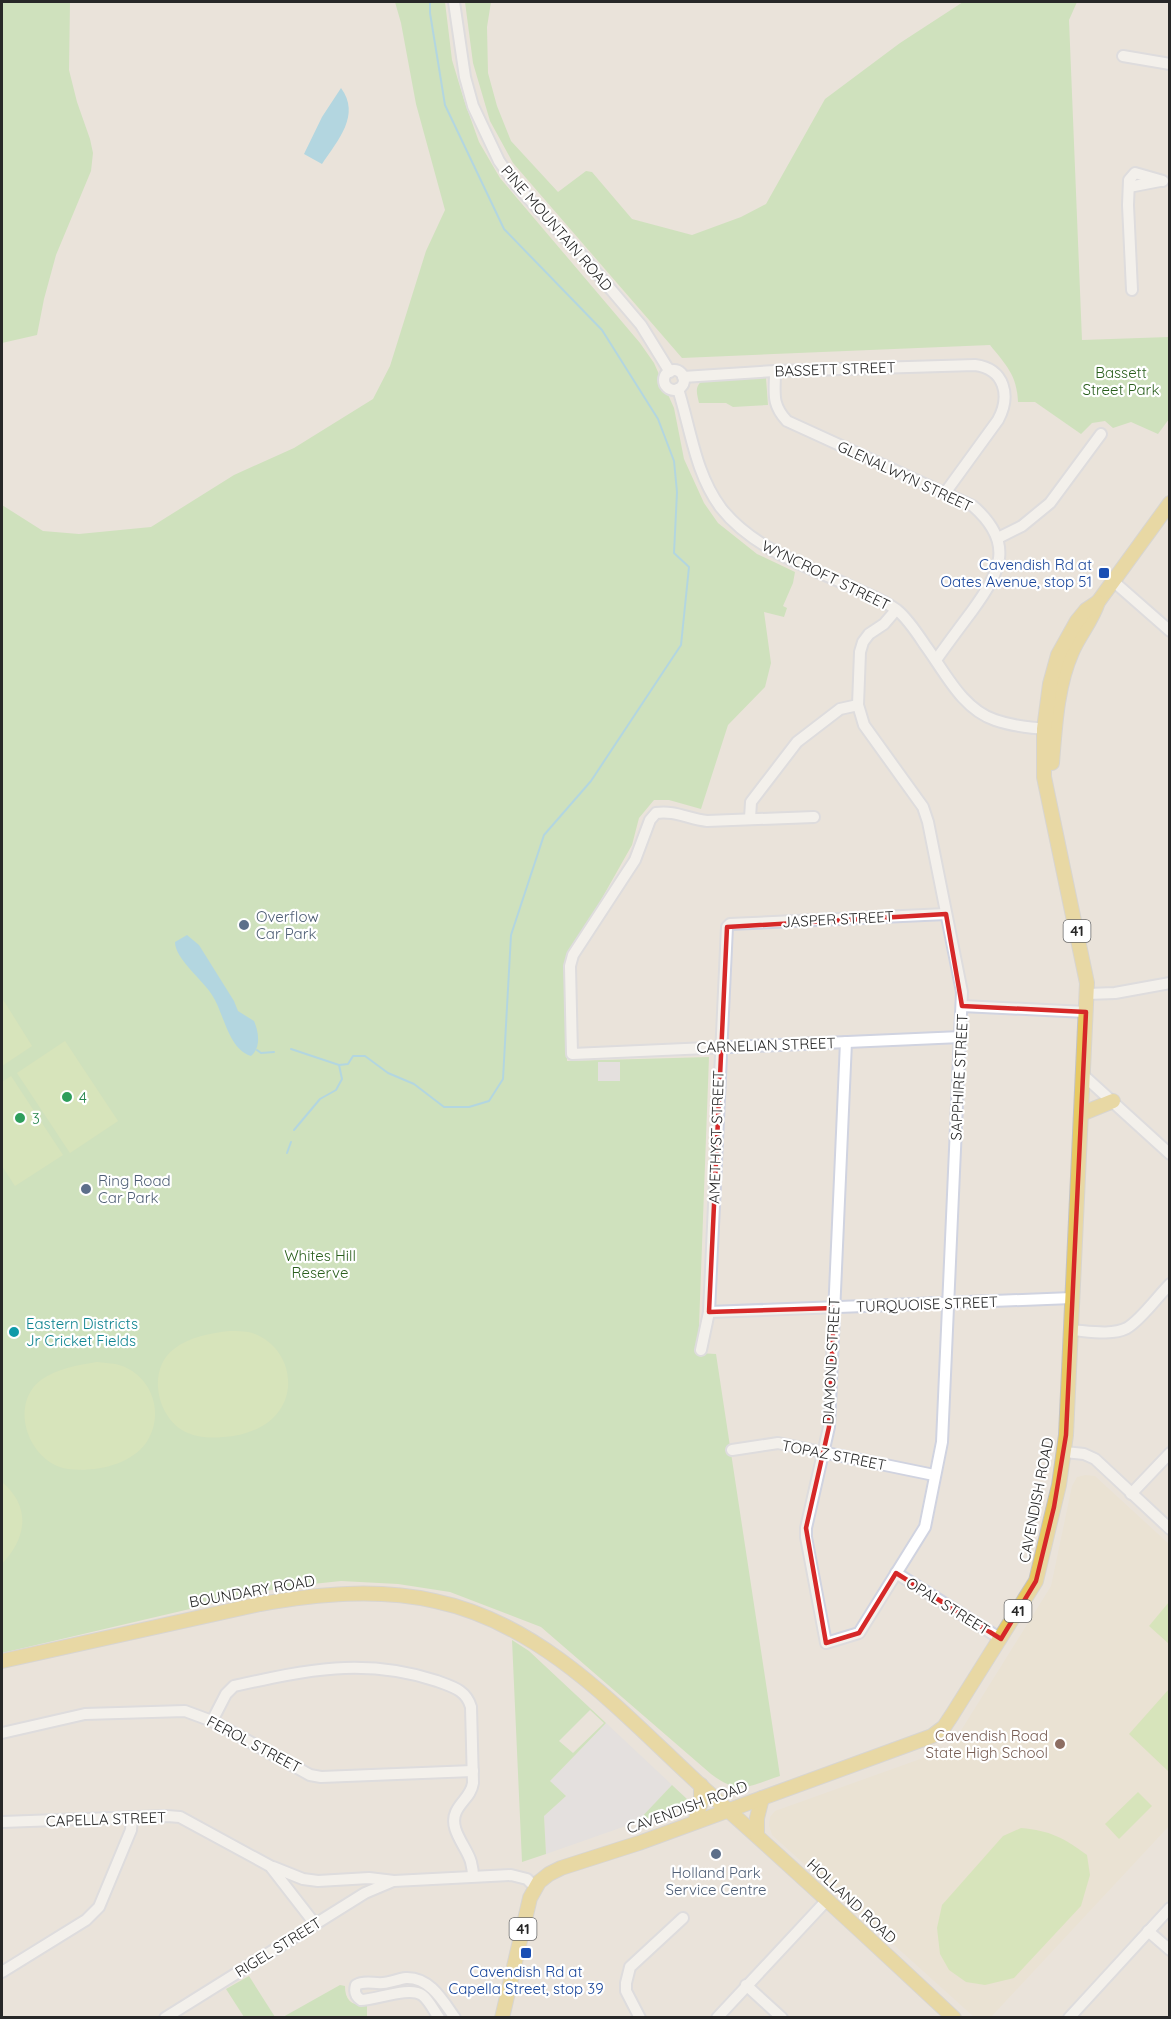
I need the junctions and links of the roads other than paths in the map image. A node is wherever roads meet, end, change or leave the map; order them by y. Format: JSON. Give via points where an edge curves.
{"nodes":[{"id":1,"x":454,"y":2,"type":"edge"},
{"id":2,"x":1123,"y":56,"type":"dead end"},
{"id":3,"x":1170,"y":64,"type":"edge"},
{"id":4,"x":1166,"y":180,"type":"edge"},
{"id":5,"x":1132,"y":290,"type":"dead end"},
{"id":6,"x":774,"y":371,"type":"junction"},
{"id":7,"x":670,"y":372,"type":"junction"},
{"id":8,"x":684,"y":377,"type":"junction"},
{"id":9,"x":678,"y":389,"type":"junction"},
{"id":10,"x":1101,"y":434,"type":"dead end"},
{"id":11,"x":945,"y":493,"type":"junction"},
{"id":12,"x":1170,"y":503,"type":"edge"},
{"id":13,"x":998,"y":538,"type":"junction"},
{"id":14,"x":1113,"y":581,"type":"junction"},
{"id":15,"x":896,"y":610,"type":"junction"},
{"id":16,"x":1170,"y":631,"type":"edge"},
{"id":17,"x":936,"y":660,"type":"junction"},
{"id":18,"x":858,"y":705,"type":"junction"},
{"id":19,"x":1050,"y":730,"type":"junction"},
{"id":20,"x":814,"y":817,"type":"dead end"},
{"id":21,"x":750,"y":818,"type":"junction"},
{"id":22,"x":946,"y":914,"type":"junction"},
{"id":23,"x":730,"y":924,"type":"joint"},
{"id":24,"x":1170,"y":982,"type":"edge"},
{"id":25,"x":1087,"y":994,"type":"junction"},
{"id":26,"x":962,"y":1006,"type":"junction"},
{"id":27,"x":1086,"y":1012,"type":"junction"},
{"id":28,"x":961,"y":1036,"type":"junction"},
{"id":29,"x":846,"y":1042,"type":"junction"},
{"id":30,"x":720,"y":1047,"type":"junction"},
{"id":31,"x":1083,"y":1075,"type":"junction"},
{"id":32,"x":1113,"y":1101,"type":"junction"},
{"id":33,"x":1081,"y":1114,"type":"junction"},
{"id":34,"x":1170,"y":1154,"type":"edge"},
{"id":35,"x":1170,"y":1284,"type":"edge"},
{"id":36,"x":1072,"y":1298,"type":"junction"},
{"id":37,"x":948,"y":1303,"type":"junction"},
{"id":38,"x":834,"y":1308,"type":"junction"},
{"id":39,"x":709,"y":1312,"type":"junction"},
{"id":40,"x":1071,"y":1330,"type":"junction"},
{"id":41,"x":701,"y":1350,"type":"dead end"},
{"id":42,"x":732,"y":1450,"type":"dead end"},
{"id":43,"x":1065,"y":1452,"type":"junction"},
{"id":44,"x":823,"y":1453,"type":"junction"},
{"id":45,"x":1170,"y":1453,"type":"edge"},
{"id":46,"x":934,"y":1475,"type":"junction"},
{"id":47,"x":1131,"y":1494,"type":"junction"},
{"id":48,"x":1170,"y":1529,"type":"edge"},
{"id":49,"x":896,"y":1573,"type":"junction"},
{"id":50,"x":1001,"y":1639,"type":"junction"},
{"id":51,"x":2,"y":1661,"type":"edge"},
{"id":52,"x":212,"y":1721,"type":"junction"},
{"id":53,"x":2,"y":1733,"type":"edge"},
{"id":54,"x":472,"y":1771,"type":"junction"},
{"id":55,"x":701,"y":1785,"type":"junction"},
{"id":56,"x":762,"y":1798,"type":"junction"},
{"id":57,"x":728,"y":1810,"type":"junction"},
{"id":58,"x":132,"y":1817,"type":"junction"},
{"id":59,"x":2,"y":1822,"type":"edge"},
{"id":60,"x":695,"y":1822,"type":"junction"},
{"id":61,"x":756,"y":1835,"type":"junction"},
{"id":62,"x":270,"y":1866,"type":"junction"},
{"id":63,"x":473,"y":1876,"type":"junction"},
{"id":64,"x":394,"y":1881,"type":"junction"},
{"id":65,"x":535,"y":1887,"type":"junction"},
{"id":66,"x":827,"y":1900,"type":"junction"},
{"id":67,"x":1170,"y":1908,"type":"edge"},
{"id":68,"x":683,"y":1918,"type":"dead end"},
{"id":69,"x":315,"y":1924,"type":"junction"},
{"id":70,"x":1148,"y":1931,"type":"junction"},
{"id":71,"x":1170,"y":1950,"type":"edge"},
{"id":72,"x":2,"y":1972,"type":"edge"},
{"id":73,"x":746,"y":1985,"type":"junction"},
{"id":74,"x":165,"y":2018,"type":"edge"},
{"id":75,"x":440,"y":2018,"type":"edge"},
{"id":76,"x":455,"y":2018,"type":"edge"},
{"id":77,"x":502,"y":2018,"type":"edge"},
{"id":78,"x":640,"y":2018,"type":"edge"},
{"id":79,"x":717,"y":2018,"type":"edge"},
{"id":80,"x":782,"y":2018,"type":"edge"},
{"id":81,"x":954,"y":2018,"type":"edge"},
{"id":82,"x":1069,"y":2018,"type":"edge"}],
"edges":[{"from":1,"to":7,"type":"street","name":"PINE MOUNTAIN ROAD","via":[[473,106],[499,161],[641,325]]},
{"from":2,"to":3,"type":"street"},
{"from":4,"to":5,"type":"street","via":[[1135,173],[1129,180]]},
{"from":6,"to":8,"type":"street","name":"BASSETT STREET"},
{"from":6,"to":11,"type":"street","name":"GLENALWYN STREET","via":[[777,411],[787,421]]},
{"from":6,"to":11,"type":"street","name":"BASSETT STREET","via":[[975,365],[995,372],[1003,384],[1004,409]]},
{"from":7,"to":8,"type":"street","via":[[678,371]]},
{"from":7,"to":9,"type":"street","via":[[665,377],[666,384]]},
{"from":8,"to":9,"type":"street"},
{"from":9,"to":15,"type":"street","name":"WYNCROFT STREET","via":[[701,472],[723,510],[759,543]]},
{"from":10,"to":13,"type":"street","via":[[1050,503],[1022,526]]},
{"from":11,"to":13,"type":"street","name":"GLENALWYN STREET","via":[[979,511]]},
{"from":12,"to":14,"type":"main road","name":"CAVENDISH ROAD","number":"41"},
{"from":13,"to":17,"type":"street","via":[[998,568],[988,588]]},
{"from":14,"to":16,"type":"street"},
{"from":14,"to":19,"type":"main road","name":"CAVENDISH ROAD","number":"41","via":[[1077,621],[1058,655],[1050,684]]},
{"from":15,"to":17,"type":"street","name":"WYNCROFT STREET"},
{"from":15,"to":18,"type":"street","name":"SAPPHIRE STREET","via":[[863,642]]},
{"from":17,"to":19,"type":"street","name":"WYNCROFT STREET","via":[[965,700],[983,715]]},
{"from":18,"to":21,"type":"street","via":[[840,709],[797,742],[751,802]]},
{"from":18,"to":22,"type":"street","name":"SAPPHIRE STREET","via":[[864,725],[923,807]]},
{"from":19,"to":25,"type":"main road","name":"CAVENDISH ROAD","number":"41","via":[[1044,777]]},
{"from":20,"to":21,"type":"street"},
{"from":21,"to":30,"type":"street","name":"CARNELIAN STREET","via":[[707,821],[669,811],[656,813],[635,860],[573,955],[570,966],[572,1054]]},
{"from":22,"to":23,"type":"street","name":"JASPER STREET"},
{"from":22,"to":26,"type":"street","name":"SAPPHIRE STREET"},
{"from":23,"to":30,"type":"street","name":"AMETHYST STREET","via":[[724,946]]},
{"from":24,"to":25,"type":"street","via":[[1115,993]]},
{"from":25,"to":27,"type":"main road","name":"CAVENDISH ROAD","number":"41"},
{"from":26,"to":27,"type":"street"},
{"from":26,"to":28,"type":"street","name":"SAPPHIRE STREET"},
{"from":27,"to":31,"type":"main road","name":"CAVENDISH ROAD","number":"41"},
{"from":28,"to":29,"type":"street","name":"CARNELIAN STREET"},
{"from":28,"to":37,"type":"street","name":"SAPPHIRE STREET"},
{"from":29,"to":30,"type":"street","name":"CARNELIAN STREET"},
{"from":29,"to":38,"type":"street","name":"DIAMOND STREET"},
{"from":30,"to":39,"type":"street","name":"AMETHYST STREET"},
{"from":31,"to":32,"type":"street"},
{"from":31,"to":33,"type":"main road","name":"CAVENDISH ROAD","number":"41"},
{"from":32,"to":33,"type":"main road"},
{"from":32,"to":34,"type":"street"},
{"from":33,"to":36,"type":"main road","name":"CAVENDISH ROAD","number":"41"},
{"from":35,"to":40,"type":"street","via":[[1126,1329]]},
{"from":36,"to":37,"type":"street","name":"TURQUOISE STREET"},
{"from":36,"to":40,"type":"main road","name":"CAVENDISH ROAD","number":"41"},
{"from":37,"to":38,"type":"street","name":"TURQUOISE STREET"},
{"from":37,"to":46,"type":"street","name":"SAPPHIRE STREET","via":[[942,1443]]},
{"from":38,"to":39,"type":"street","name":"TURQUOISE STREET"},
{"from":38,"to":44,"type":"street","name":"DIAMOND STREET","via":[[829,1427]]},
{"from":39,"to":41,"type":"street","name":"AMETHYST STREET"},
{"from":40,"to":43,"type":"main road","name":"CAVENDISH ROAD","number":"41"},
{"from":42,"to":44,"type":"street","name":"TOPAZ STREET","via":[[778,1443]]},
{"from":43,"to":47,"type":"street","via":[[1095,1459]]},
{"from":43,"to":50,"type":"main road","name":"CAVENDISH ROAD","number":"41","via":[[1038,1575]]},
{"from":44,"to":46,"type":"street","name":"TOPAZ STREET"},
{"from":44,"to":49,"type":"street","name":"DIAMOND STREET","via":[[806,1537],[826,1643],[859,1633]]},
{"from":45,"to":47,"type":"street"},
{"from":46,"to":49,"type":"street","name":"SAPPHIRE STREET","via":[[925,1527]]},
{"from":47,"to":48,"type":"street"},
{"from":49,"to":50,"type":"street","name":"OPAL STREET"},
{"from":50,"to":56,"type":"main road","name":"CAVENDISH ROAD","number":"41","via":[[952,1715],[935,1734]]},
{"from":51,"to":55,"type":"main road","name":"BOUNDARY ROAD","via":[[302,1596],[380,1593],[436,1601],[483,1616],[556,1656]]},
{"from":52,"to":53,"type":"street","name":"FEROL STREET","via":[[185,1711],[85,1714]]},
{"from":52,"to":54,"type":"street","name":"FEROL STREET","via":[[310,1775]]},
{"from":52,"to":54,"type":"street","via":[[234,1686],[304,1670],[360,1668],[422,1676],[454,1687],[468,1698]]},
{"from":54,"to":63,"type":"street","via":[[472,1791],[455,1813],[454,1821],[471,1861]]},
{"from":55,"to":57,"type":"main road","name":"BOUNDARY ROAD"},
{"from":55,"to":60,"type":"main road"},
{"from":56,"to":57,"type":"main road","name":"CAVENDISH ROAD","number":"41"},
{"from":56,"to":61,"type":"main road"},
{"from":57,"to":60,"type":"main road","name":"CAVENDISH ROAD","number":"41"},
{"from":57,"to":61,"type":"main road","name":"HOLLAND ROAD"},
{"from":58,"to":59,"type":"street","name":"CAPELLA STREET"},
{"from":58,"to":62,"type":"street","name":"CAPELLA STREET","via":[[180,1817]]},
{"from":58,"to":72,"type":"street","via":[[131,1830],[99,1907],[86,1920]]},
{"from":60,"to":65,"type":"main road","name":"CAVENDISH ROAD","number":"41","via":[[561,1868]]},
{"from":61,"to":66,"type":"main road","name":"HOLLAND ROAD"},
{"from":62,"to":64,"type":"street","name":"CAPELLA STREET","via":[[318,1881]]},
{"from":62,"to":69,"type":"street","name":"CAPELLA STREET"},
{"from":63,"to":64,"type":"street","name":"CAPELLA STREET"},
{"from":63,"to":65,"type":"street","name":"CAPELLA STREET","via":[[511,1875],[527,1879]]},
{"from":64,"to":69,"type":"street","name":"RIGEL STREET","via":[[365,1893]]},
{"from":65,"to":77,"type":"main road","number":"41"},
{"from":66,"to":73,"type":"street"},
{"from":66,"to":81,"type":"main road","name":"HOLLAND ROAD"},
{"from":67,"to":70,"type":"street"},
{"from":68,"to":78,"type":"street","via":[[630,1967],[626,1991]]},
{"from":69,"to":74,"type":"street","name":"RIGEL STREET"},
{"from":70,"to":71,"type":"street"},
{"from":70,"to":82,"type":"street"},
{"from":73,"to":79,"type":"street"},
{"from":73,"to":80,"type":"street"},
{"from":75,"to":76,"type":"street","via":[[417,1993],[361,2000],[354,1991],[356,1985],[414,1978],[435,1991]]}]}
